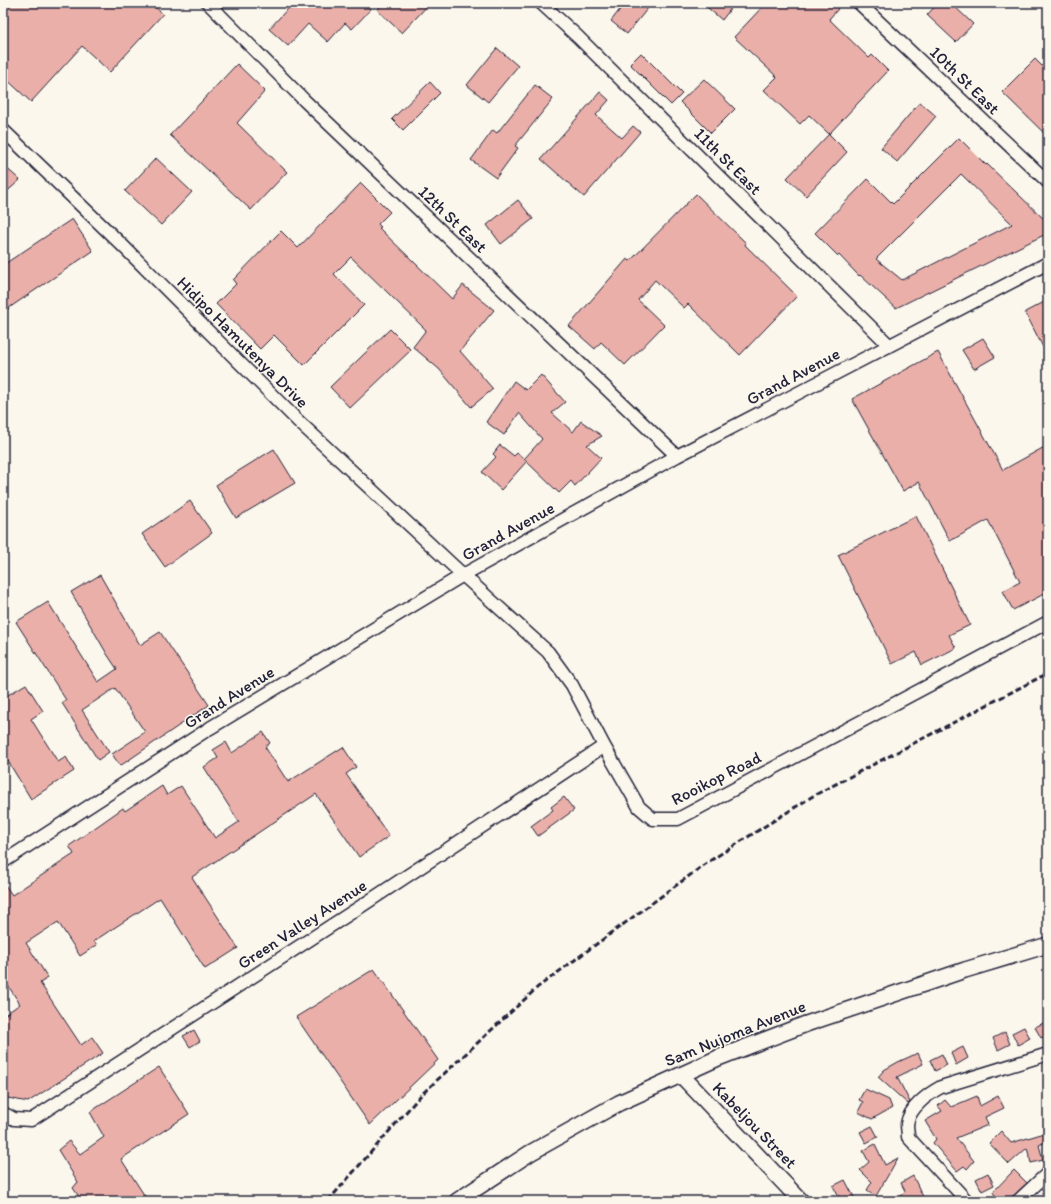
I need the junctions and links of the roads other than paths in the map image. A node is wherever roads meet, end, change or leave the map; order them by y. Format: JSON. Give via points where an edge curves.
{"nodes":[{"id":1,"x":208,"y":3,"type":"edge"},
{"id":2,"x":541,"y":3,"type":"edge"},
{"id":3,"x":859,"y":3,"type":"edge"},
{"id":4,"x":3,"y":130,"type":"edge"},
{"id":5,"x":1048,"y":182,"type":"edge"},
{"id":6,"x":1048,"y":263,"type":"edge"},
{"id":7,"x":889,"y":345,"type":"junction"},
{"id":8,"x":677,"y":456,"type":"junction"},
{"id":9,"x":463,"y":575,"type":"junction"},
{"id":10,"x":1048,"y":622,"type":"edge"},
{"id":11,"x":604,"y":746,"type":"junction"},
{"id":12,"x":3,"y":862,"type":"edge"},
{"id":13,"x":1048,"y":945,"type":"edge"},
{"id":14,"x":1048,"y":1054,"type":"edge"},
{"id":15,"x":681,"y":1075,"type":"junction"},
{"id":16,"x":8,"y":1116,"type":"edge"},
{"id":17,"x":1048,"y":1173,"type":"edge"},
{"id":18,"x":457,"y":1201,"type":"edge"},
{"id":19,"x":801,"y":1201,"type":"edge"},
{"id":20,"x":967,"y":1201,"type":"edge"},
{"id":21,"x":1018,"y":1201,"type":"edge"}],
"edges":[{"from":1,"to":8,"type":"street","name":"12th St East","via":[[304,100]]},
{"from":2,"to":7,"type":"street","name":"11th St East"},
{"from":3,"to":5,"type":"street","name":"10th St East"},
{"from":4,"to":9,"type":"street","name":"Hidipo Hamutenya Drive","via":[[298,421]]},
{"from":6,"to":7,"type":"street","name":"Grand Avenue"},
{"from":7,"to":8,"type":"street","name":"Grand Avenue"},
{"from":8,"to":9,"type":"street","name":"Grand Avenue"},
{"from":9,"to":11,"type":"street","name":"Rooikop Road","via":[[548,652],[572,685]]},
{"from":9,"to":12,"type":"street","name":"Grand Avenue","via":[[210,728]]},
{"from":10,"to":11,"type":"street","name":"Rooikop Road","via":[[678,819],[653,819],[639,807]]},
{"from":11,"to":16,"type":"street","name":"Green Valley Avenue","via":[[31,1120]]},
{"from":13,"to":15,"type":"street","name":"Sam Nujoma Avenue","via":[[806,1024]]},
{"from":14,"to":20,"type":"street","via":[[942,1087],[929,1094],[915,1108],[907,1122],[908,1137]]},
{"from":15,"to":18,"type":"street","name":"Sam Nujoma Avenue","via":[[619,1103],[530,1153]]},
{"from":15,"to":19,"type":"street","name":"Kabeljou Street"},
{"from":17,"to":21,"type":"street"}]}
